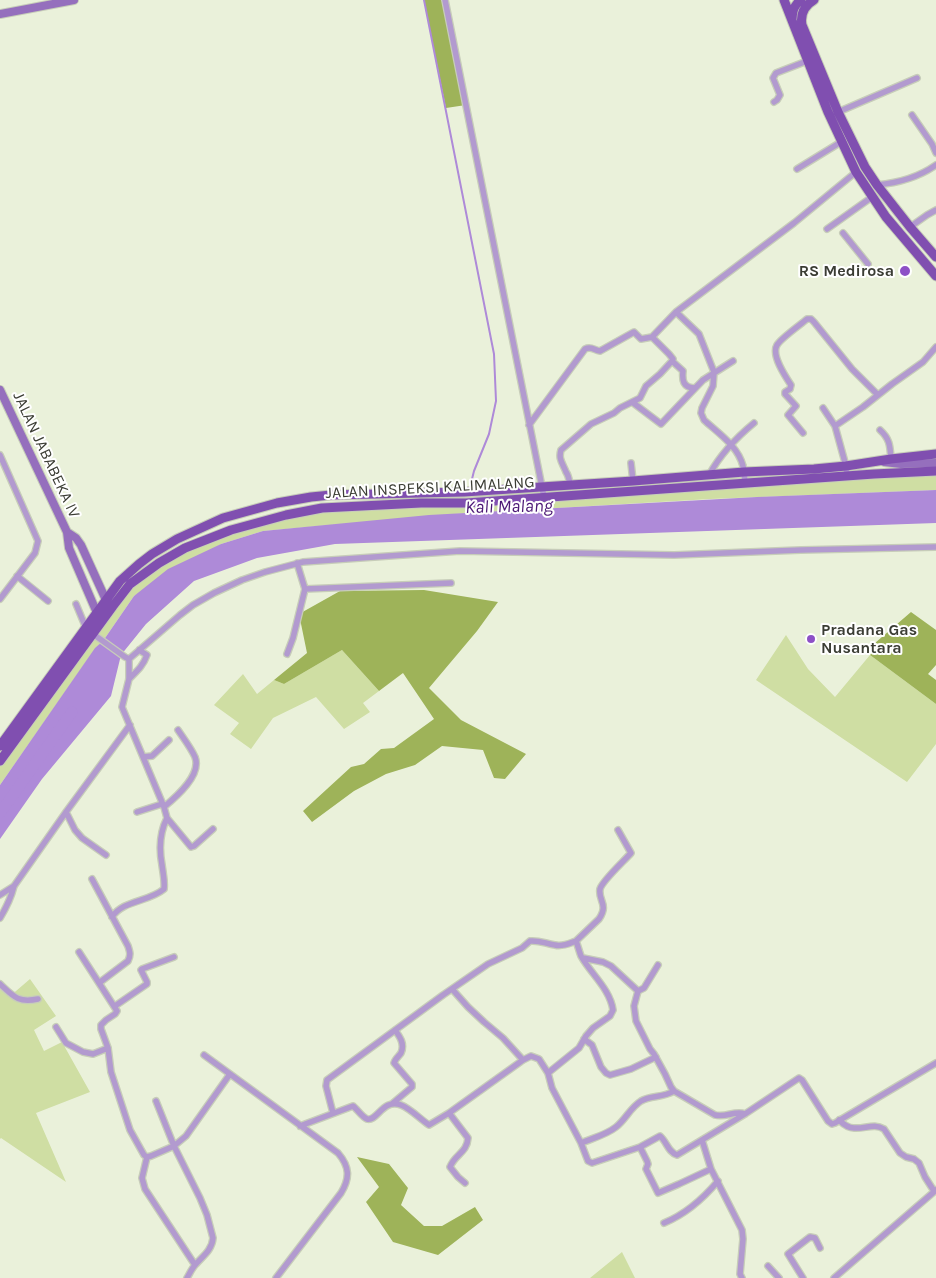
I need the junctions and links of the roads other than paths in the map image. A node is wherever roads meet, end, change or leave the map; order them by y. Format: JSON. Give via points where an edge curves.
{"nodes":[{"id":1,"x":74,"y":0,"type":"edge"},
{"id":2,"x":445,"y":0,"type":"edge"},
{"id":3,"x":784,"y":0,"type":"edge"},
{"id":4,"x":802,"y":2,"type":"edge"},
{"id":5,"x":0,"y":14,"type":"edge"},
{"id":6,"x":792,"y":20,"type":"junction"},
{"id":7,"x":807,"y":61,"type":"junction"},
{"id":8,"x":917,"y":78,"type":"dead end"},
{"id":9,"x":774,"y":102,"type":"dead end"},
{"id":10,"x":838,"y":112,"type":"junction"},
{"id":11,"x":912,"y":115,"type":"dead end"},
{"id":12,"x":841,"y":142,"type":"junction"},
{"id":13,"x":936,"y":153,"type":"edge"},
{"id":14,"x":935,"y":167,"type":"edge"},
{"id":15,"x":798,"y":169,"type":"dead end"},
{"id":16,"x":856,"y":172,"type":"junction"},
{"id":17,"x":877,"y":185,"type":"junction"},
{"id":18,"x":872,"y":197,"type":"junction"},
{"id":19,"x":936,"y":210,"type":"edge"},
{"id":20,"x":910,"y":227,"type":"junction"},
{"id":21,"x":826,"y":229,"type":"dead end"},
{"id":22,"x":844,"y":233,"type":"dead end"},
{"id":23,"x":936,"y":257,"type":"edge"},
{"id":24,"x":868,"y":264,"type":"dead end"},
{"id":25,"x":936,"y":276,"type":"edge"},
{"id":26,"x":676,"y":312,"type":"junction"},
{"id":27,"x":652,"y":337,"type":"junction"},
{"id":28,"x":936,"y":347,"type":"edge"},
{"id":29,"x":732,"y":361,"type":"dead end"},
{"id":30,"x":672,"y":362,"type":"junction"},
{"id":31,"x":714,"y":372,"type":"junction"},
{"id":32,"x":695,"y":388,"type":"junction"},
{"id":33,"x":0,"y":390,"type":"edge"},
{"id":34,"x":878,"y":395,"type":"junction"},
{"id":35,"x":632,"y":402,"type":"junction"},
{"id":36,"x":823,"y":408,"type":"dead end"},
{"id":37,"x":754,"y":423,"type":"dead end"},
{"id":38,"x":529,"y":425,"type":"junction"},
{"id":39,"x":835,"y":426,"type":"junction"},
{"id":40,"x":880,"y":430,"type":"dead end"},
{"id":41,"x":803,"y":433,"type":"dead end"},
{"id":42,"x":731,"y":444,"type":"junction"},
{"id":43,"x":936,"y":454,"type":"edge"},
{"id":44,"x":0,"y":455,"type":"edge"},
{"id":45,"x":891,"y":459,"type":"junction"},
{"id":46,"x":877,"y":461,"type":"junction"},
{"id":47,"x":936,"y":462,"type":"edge"},
{"id":48,"x":631,"y":463,"type":"dead end"},
{"id":49,"x":903,"y":464,"type":"junction"},
{"id":50,"x":847,"y":471,"type":"junction"},
{"id":51,"x":936,"y":471,"type":"edge"},
{"id":52,"x":744,"y":472,"type":"junction"},
{"id":53,"x":874,"y":474,"type":"junction"},
{"id":54,"x":709,"y":475,"type":"junction"},
{"id":55,"x":672,"y":478,"type":"junction"},
{"id":56,"x":633,"y":481,"type":"junction"},
{"id":57,"x":612,"y":482,"type":"junction"},
{"id":58,"x":745,"y":483,"type":"junction"},
{"id":59,"x":570,"y":485,"type":"junction"},
{"id":60,"x":542,"y":487,"type":"junction"},
{"id":61,"x":674,"y":488,"type":"junction"},
{"id":62,"x":613,"y":492,"type":"junction"},
{"id":63,"x":544,"y":497,"type":"junction"},
{"id":64,"x":307,"y":498,"type":"junction"},
{"id":65,"x":309,"y":511,"type":"junction"},
{"id":66,"x":67,"y":532,"type":"junction"},
{"id":67,"x":936,"y":547,"type":"edge"},
{"id":68,"x":298,"y":563,"type":"junction"},
{"id":69,"x":17,"y":576,"type":"junction"},
{"id":70,"x":450,"y":583,"type":"dead end"},
{"id":71,"x":305,"y":589,"type":"junction"},
{"id":72,"x":119,"y":591,"type":"junction"},
{"id":73,"x":0,"y":599,"type":"edge"},
{"id":74,"x":48,"y":601,"type":"dead end"},
{"id":75,"x":110,"y":603,"type":"junction"},
{"id":76,"x":76,"y":604,"type":"dead end"},
{"id":77,"x":100,"y":616,"type":"junction"},
{"id":78,"x":89,"y":631,"type":"junction"},
{"id":79,"x":139,"y":650,"type":"junction"},
{"id":80,"x":287,"y":654,"type":"dead end"},
{"id":81,"x":126,"y":658,"type":"junction"},
{"id":82,"x":129,"y":679,"type":"junction"},
{"id":83,"x":130,"y":725,"type":"junction"},
{"id":84,"x":178,"y":730,"type":"dead end"},
{"id":85,"x":170,"y":740,"type":"dead end"},
{"id":86,"x":0,"y":746,"type":"edge"},
{"id":87,"x":143,"y":757,"type":"junction"},
{"id":88,"x":0,"y":761,"type":"edge"},
{"id":89,"x":163,"y":805,"type":"junction"},
{"id":90,"x":66,"y":812,"type":"junction"},
{"id":91,"x":137,"y":812,"type":"dead end"},
{"id":92,"x":167,"y":818,"type":"junction"},
{"id":93,"x":213,"y":829,"type":"dead end"},
{"id":94,"x":618,"y":830,"type":"dead end"},
{"id":95,"x":106,"y":855,"type":"dead end"},
{"id":96,"x":92,"y":879,"type":"dead end"},
{"id":97,"x":14,"y":886,"type":"junction"},
{"id":98,"x":0,"y":895,"type":"edge"},
{"id":99,"x":112,"y":917,"type":"junction"},
{"id":100,"x":0,"y":918,"type":"edge"},
{"id":101,"x":576,"y":941,"type":"junction"},
{"id":102,"x":79,"y":952,"type":"dead end"},
{"id":103,"x":174,"y":957,"type":"dead end"},
{"id":104,"x":583,"y":958,"type":"junction"},
{"id":105,"x":658,"y":965,"type":"dead end"},
{"id":106,"x":99,"y":983,"type":"junction"},
{"id":107,"x":0,"y":984,"type":"edge"},
{"id":108,"x":452,"y":988,"type":"junction"},
{"id":109,"x":638,"y":991,"type":"junction"},
{"id":110,"x":38,"y":1000,"type":"dead end"},
{"id":111,"x":115,"y":1006,"type":"junction"},
{"id":112,"x":56,"y":1026,"type":"dead end"},
{"id":113,"x":395,"y":1030,"type":"junction"},
{"id":114,"x":584,"y":1039,"type":"junction"},
{"id":115,"x":108,"y":1048,"type":"junction"},
{"id":116,"x":204,"y":1055,"type":"dead end"},
{"id":117,"x":656,"y":1057,"type":"junction"},
{"id":118,"x":523,"y":1060,"type":"junction"},
{"id":119,"x":936,"y":1063,"type":"edge"},
{"id":120,"x":548,"y":1073,"type":"junction"},
{"id":121,"x":230,"y":1074,"type":"junction"},
{"id":122,"x":674,"y":1090,"type":"junction"},
{"id":123,"x":156,"y":1101,"type":"dead end"},
{"id":124,"x":393,"y":1103,"type":"junction"},
{"id":125,"x":333,"y":1113,"type":"junction"},
{"id":126,"x":449,"y":1114,"type":"junction"},
{"id":127,"x":746,"y":1114,"type":"junction"},
{"id":128,"x":839,"y":1120,"type":"junction"},
{"id":129,"x":300,"y":1126,"type":"junction"},
{"id":130,"x":702,"y":1140,"type":"junction"},
{"id":131,"x":581,"y":1143,"type":"junction"},
{"id":132,"x":174,"y":1146,"type":"junction"},
{"id":133,"x":640,"y":1146,"type":"junction"},
{"id":134,"x":147,"y":1157,"type":"junction"},
{"id":135,"x":711,"y":1168,"type":"junction"},
{"id":136,"x":718,"y":1181,"type":"junction"},
{"id":137,"x":465,"y":1183,"type":"dead end"},
{"id":138,"x":935,"y":1191,"type":"edge"},
{"id":139,"x":664,"y":1223,"type":"dead end"},
{"id":140,"x":820,"y":1248,"type":"dead end"},
{"id":141,"x":195,"y":1265,"type":"junction"},
{"id":142,"x":768,"y":1266,"type":"dead end"},
{"id":143,"x":187,"y":1278,"type":"edge"},
{"id":144,"x":276,"y":1278,"type":"edge"},
{"id":145,"x":742,"y":1278,"type":"edge"},
{"id":146,"x":778,"y":1278,"type":"edge"},
{"id":147,"x":803,"y":1278,"type":"edge"},
{"id":148,"x":834,"y":1278,"type":"edge"}],
"edges":[{"from":1,"to":5,"type":"street"},
{"from":2,"to":38,"type":"street"},
{"from":3,"to":6,"type":"main road"},
{"from":4,"to":6,"type":"main road","via":[[792,13]]},
{"from":4,"to":10,"type":"main road","via":[[802,25]]},
{"from":6,"to":7,"type":"main road"},
{"from":7,"to":9,"type":"street","via":[[774,75],[780,95]]},
{"from":7,"to":12,"type":"main road"},
{"from":8,"to":10,"type":"street"},
{"from":10,"to":17,"type":"main road"},
{"from":11,"to":13,"type":"street"},
{"from":12,"to":15,"type":"street"},
{"from":12,"to":16,"type":"main road"},
{"from":14,"to":17,"type":"street","via":[[897,182]]},
{"from":16,"to":18,"type":"main road"},
{"from":16,"to":26,"type":"street"},
{"from":17,"to":20,"type":"main road"},
{"from":18,"to":21,"type":"street"},
{"from":18,"to":25,"type":"main road"},
{"from":19,"to":20,"type":"street"},
{"from":20,"to":23,"type":"main road"},
{"from":22,"to":24,"type":"street"},
{"from":26,"to":27,"type":"street"},
{"from":26,"to":31,"type":"street","via":[[699,334]]},
{"from":27,"to":30,"type":"street","via":[[670,354]]},
{"from":27,"to":38,"type":"street","via":[[641,339],[634,332],[600,351],[585,349]]},
{"from":28,"to":34,"type":"street","via":[[923,362]]},
{"from":29,"to":31,"type":"street"},
{"from":30,"to":32,"type":"street","via":[[683,370],[684,383]]},
{"from":30,"to":35,"type":"street","via":[[646,386],[640,398]]},
{"from":31,"to":32,"type":"street"},
{"from":31,"to":42,"type":"street","via":[[714,386],[702,408],[702,418]]},
{"from":32,"to":35,"type":"street","via":[[661,424]]},
{"from":33,"to":66,"type":"street","name":"JALAN JABABEKA IV"},
{"from":34,"to":39,"type":"street"},
{"from":34,"to":41,"type":"street","via":[[814,322],[807,319],[778,343],[775,351],[791,385],[785,394],[796,406],[788,414]]},
{"from":35,"to":59,"type":"street","via":[[591,424],[561,450],[560,457]]},
{"from":36,"to":39,"type":"street"},
{"from":37,"to":42,"type":"street"},
{"from":38,"to":60,"type":"street"},
{"from":39,"to":50,"type":"street"},
{"from":40,"to":45,"type":"street","via":[[891,448]]},
{"from":42,"to":52,"type":"street","via":[[740,457]]},
{"from":42,"to":54,"type":"street"},
{"from":43,"to":45,"type":"main road","name":"JALAN INSPEKSI KALIMALANG"},
{"from":44,"to":69,"type":"street","via":[[36,537],[35,553]]},
{"from":45,"to":46,"type":"main road","name":"JALAN INSPEKSI KALIMALANG"},
{"from":46,"to":49,"type":"street"},
{"from":46,"to":50,"type":"main road","name":"JALAN INSPEKSI KALIMALANG"},
{"from":47,"to":49,"type":"street"},
{"from":48,"to":56,"type":"street"},
{"from":49,"to":53,"type":"street"},
{"from":50,"to":52,"type":"main road","name":"JALAN INSPEKSI KALIMALANG"},
{"from":50,"to":53,"type":"main road","name":"JALAN INSPEKSI KALIMALANG"},
{"from":50,"to":58,"type":"main road","name":"JALAN INSPEKSI KALIMALANG"},
{"from":51,"to":53,"type":"main road","name":"JALAN INSPEKSI KALIMALANG"},
{"from":52,"to":54,"type":"main road","name":"JALAN INSPEKSI KALIMALANG"},
{"from":52,"to":58,"type":"street"},
{"from":54,"to":55,"type":"main road","name":"JALAN INSPEKSI KALIMALANG"},
{"from":55,"to":56,"type":"main road","name":"JALAN INSPEKSI KALIMALANG"},
{"from":55,"to":61,"type":"main road"},
{"from":56,"to":57,"type":"main road","name":"JALAN INSPEKSI KALIMALANG"},
{"from":57,"to":59,"type":"main road","name":"JALAN INSPEKSI KALIMALANG"},
{"from":57,"to":62,"type":"main road"},
{"from":58,"to":61,"type":"main road","name":"JALAN INSPEKSI KALIMALANG"},
{"from":59,"to":60,"type":"main road","name":"JALAN INSPEKSI KALIMALANG"},
{"from":60,"to":63,"type":"street"},
{"from":60,"to":64,"type":"main road","name":"JALAN INSPEKSI KALIMALANG"},
{"from":61,"to":62,"type":"main road","name":"JALAN INSPEKSI KALIMALANG"},
{"from":62,"to":63,"type":"main road","name":"JALAN INSPEKSI KALIMALANG"},
{"from":63,"to":65,"type":"main road","name":"JALAN INSPEKSI KALIMALANG","via":[[350,506]]},
{"from":64,"to":65,"type":"main road"},
{"from":64,"to":72,"type":"main road","name":"JALAN INSPEKSI KALIMALANG","via":[[223,518],[185,536],[128,574]]},
{"from":65,"to":72,"type":"main road","name":"JALAN INSPEKSI KALIMALANG","via":[[231,530],[185,548]]},
{"from":66,"to":75,"type":"street","name":"JALAN JABABEKA IV","via":[[81,545]]},
{"from":66,"to":77,"type":"street","name":"JALAN JABABEKA IV","via":[[69,548]]},
{"from":67,"to":68,"type":"street","via":[[674,555],[460,552]]},
{"from":68,"to":71,"type":"street"},
{"from":68,"to":79,"type":"street","via":[[242,580],[214,593],[180,614]]},
{"from":69,"to":73,"type":"street"},
{"from":69,"to":74,"type":"street"},
{"from":70,"to":71,"type":"street"},
{"from":71,"to":80,"type":"street"},
{"from":72,"to":75,"type":"main road","name":"JALAN INSPEKSI KALIMALANG"},
{"from":75,"to":77,"type":"main road","name":"JALAN INSPEKSI KALIMALANG"},
{"from":76,"to":78,"type":"street"},
{"from":77,"to":78,"type":"main road","name":"JALAN INSPEKSI KALIMALANG"},
{"from":78,"to":81,"type":"street"},
{"from":78,"to":86,"type":"main road","name":"JALAN INSPEKSI KALIMALANG"},
{"from":78,"to":88,"type":"main road","name":"JALAN INSPEKSI KALIMALANG"},
{"from":79,"to":81,"type":"street"},
{"from":79,"to":82,"type":"street","via":[[147,655],[140,669]]},
{"from":81,"to":82,"type":"street"},
{"from":82,"to":83,"type":"street","via":[[122,707]]},
{"from":83,"to":87,"type":"street"},
{"from":83,"to":90,"type":"street"},
{"from":84,"to":89,"type":"street","via":[[195,757],[196,768],[186,787]]},
{"from":85,"to":87,"type":"street","via":[[152,756]]},
{"from":87,"to":89,"type":"street"},
{"from":89,"to":91,"type":"street"},
{"from":89,"to":92,"type":"street"},
{"from":90,"to":95,"type":"street","via":[[82,838]]},
{"from":90,"to":97,"type":"street"},
{"from":92,"to":93,"type":"street","via":[[190,847]]},
{"from":92,"to":99,"type":"street","via":[[160,842],[164,889],[121,909]]},
{"from":94,"to":101,"type":"street","via":[[631,853],[603,882],[600,894],[604,906],[602,915]]},
{"from":96,"to":99,"type":"street"},
{"from":97,"to":98,"type":"street"},
{"from":97,"to":100,"type":"street"},
{"from":99,"to":106,"type":"street","via":[[128,946],[130,957]]},
{"from":101,"to":104,"type":"street"},
{"from":101,"to":108,"type":"street","via":[[558,946],[530,941]]},
{"from":102,"to":106,"type":"street"},
{"from":103,"to":111,"type":"street","via":[[142,969],[147,984]]},
{"from":104,"to":109,"type":"street","via":[[610,966]]},
{"from":104,"to":114,"type":"street","via":[[608,994],[614,1010]]},
{"from":105,"to":109,"type":"street","via":[[644,988]]},
{"from":106,"to":111,"type":"street"},
{"from":107,"to":110,"type":"street","via":[[19,1000]]},
{"from":108,"to":113,"type":"street"},
{"from":108,"to":118,"type":"street"},
{"from":109,"to":117,"type":"street","via":[[635,1017]]},
{"from":111,"to":115,"type":"street","via":[[116,1013],[101,1026]]},
{"from":112,"to":115,"type":"street","via":[[66,1042],[84,1052],[93,1054]]},
{"from":113,"to":124,"type":"street","via":[[403,1044],[394,1063],[412,1087]]},
{"from":113,"to":125,"type":"street","via":[[327,1080]]},
{"from":114,"to":117,"type":"street","via":[[592,1044],[601,1067],[610,1075]]},
{"from":114,"to":120,"type":"street","via":[[579,1048]]},
{"from":115,"to":134,"type":"street","via":[[111,1072],[130,1130]]},
{"from":116,"to":121,"type":"street"},
{"from":117,"to":122,"type":"street"},
{"from":118,"to":120,"type":"street","via":[[531,1056],[539,1059]]},
{"from":118,"to":126,"type":"street"},
{"from":119,"to":128,"type":"street"},
{"from":120,"to":131,"type":"street","via":[[552,1088]]},
{"from":121,"to":129,"type":"street"},
{"from":121,"to":132,"type":"street","via":[[186,1136]]},
{"from":122,"to":127,"type":"street","via":[[715,1115]]},
{"from":122,"to":131,"type":"street","via":[[642,1100],[616,1127]]},
{"from":123,"to":132,"type":"street"},
{"from":124,"to":125,"type":"street","via":[[370,1119],[353,1106]]},
{"from":124,"to":126,"type":"street","via":[[405,1107],[429,1125]]},
{"from":125,"to":129,"type":"street"},
{"from":126,"to":137,"type":"street","via":[[468,1138],[467,1146],[450,1167]]},
{"from":127,"to":128,"type":"street","via":[[799,1078],[828,1121],[832,1124]]},
{"from":127,"to":130,"type":"street"},
{"from":128,"to":138,"type":"street","via":[[848,1127],[883,1128],[900,1153],[918,1162]]},
{"from":129,"to":144,"type":"street","via":[[338,1153],[348,1175],[341,1193]]},
{"from":130,"to":133,"type":"street","via":[[677,1155],[660,1136]]},
{"from":130,"to":135,"type":"street"},
{"from":131,"to":133,"type":"street","via":[[588,1161],[592,1163]]},
{"from":132,"to":134,"type":"street"},
{"from":132,"to":141,"type":"street","via":[[200,1198],[213,1238],[210,1249]]},
{"from":133,"to":135,"type":"street","via":[[657,1192]]},
{"from":134,"to":141,"type":"street","via":[[142,1178],[145,1189]]},
{"from":135,"to":136,"type":"street"},
{"from":136,"to":139,"type":"street","via":[[688,1210]]},
{"from":136,"to":145,"type":"street","via":[[743,1234]]},
{"from":138,"to":148,"type":"street"},
{"from":140,"to":147,"type":"street","via":[[812,1237],[788,1254]]},
{"from":141,"to":143,"type":"street"},
{"from":142,"to":146,"type":"street"}]}
